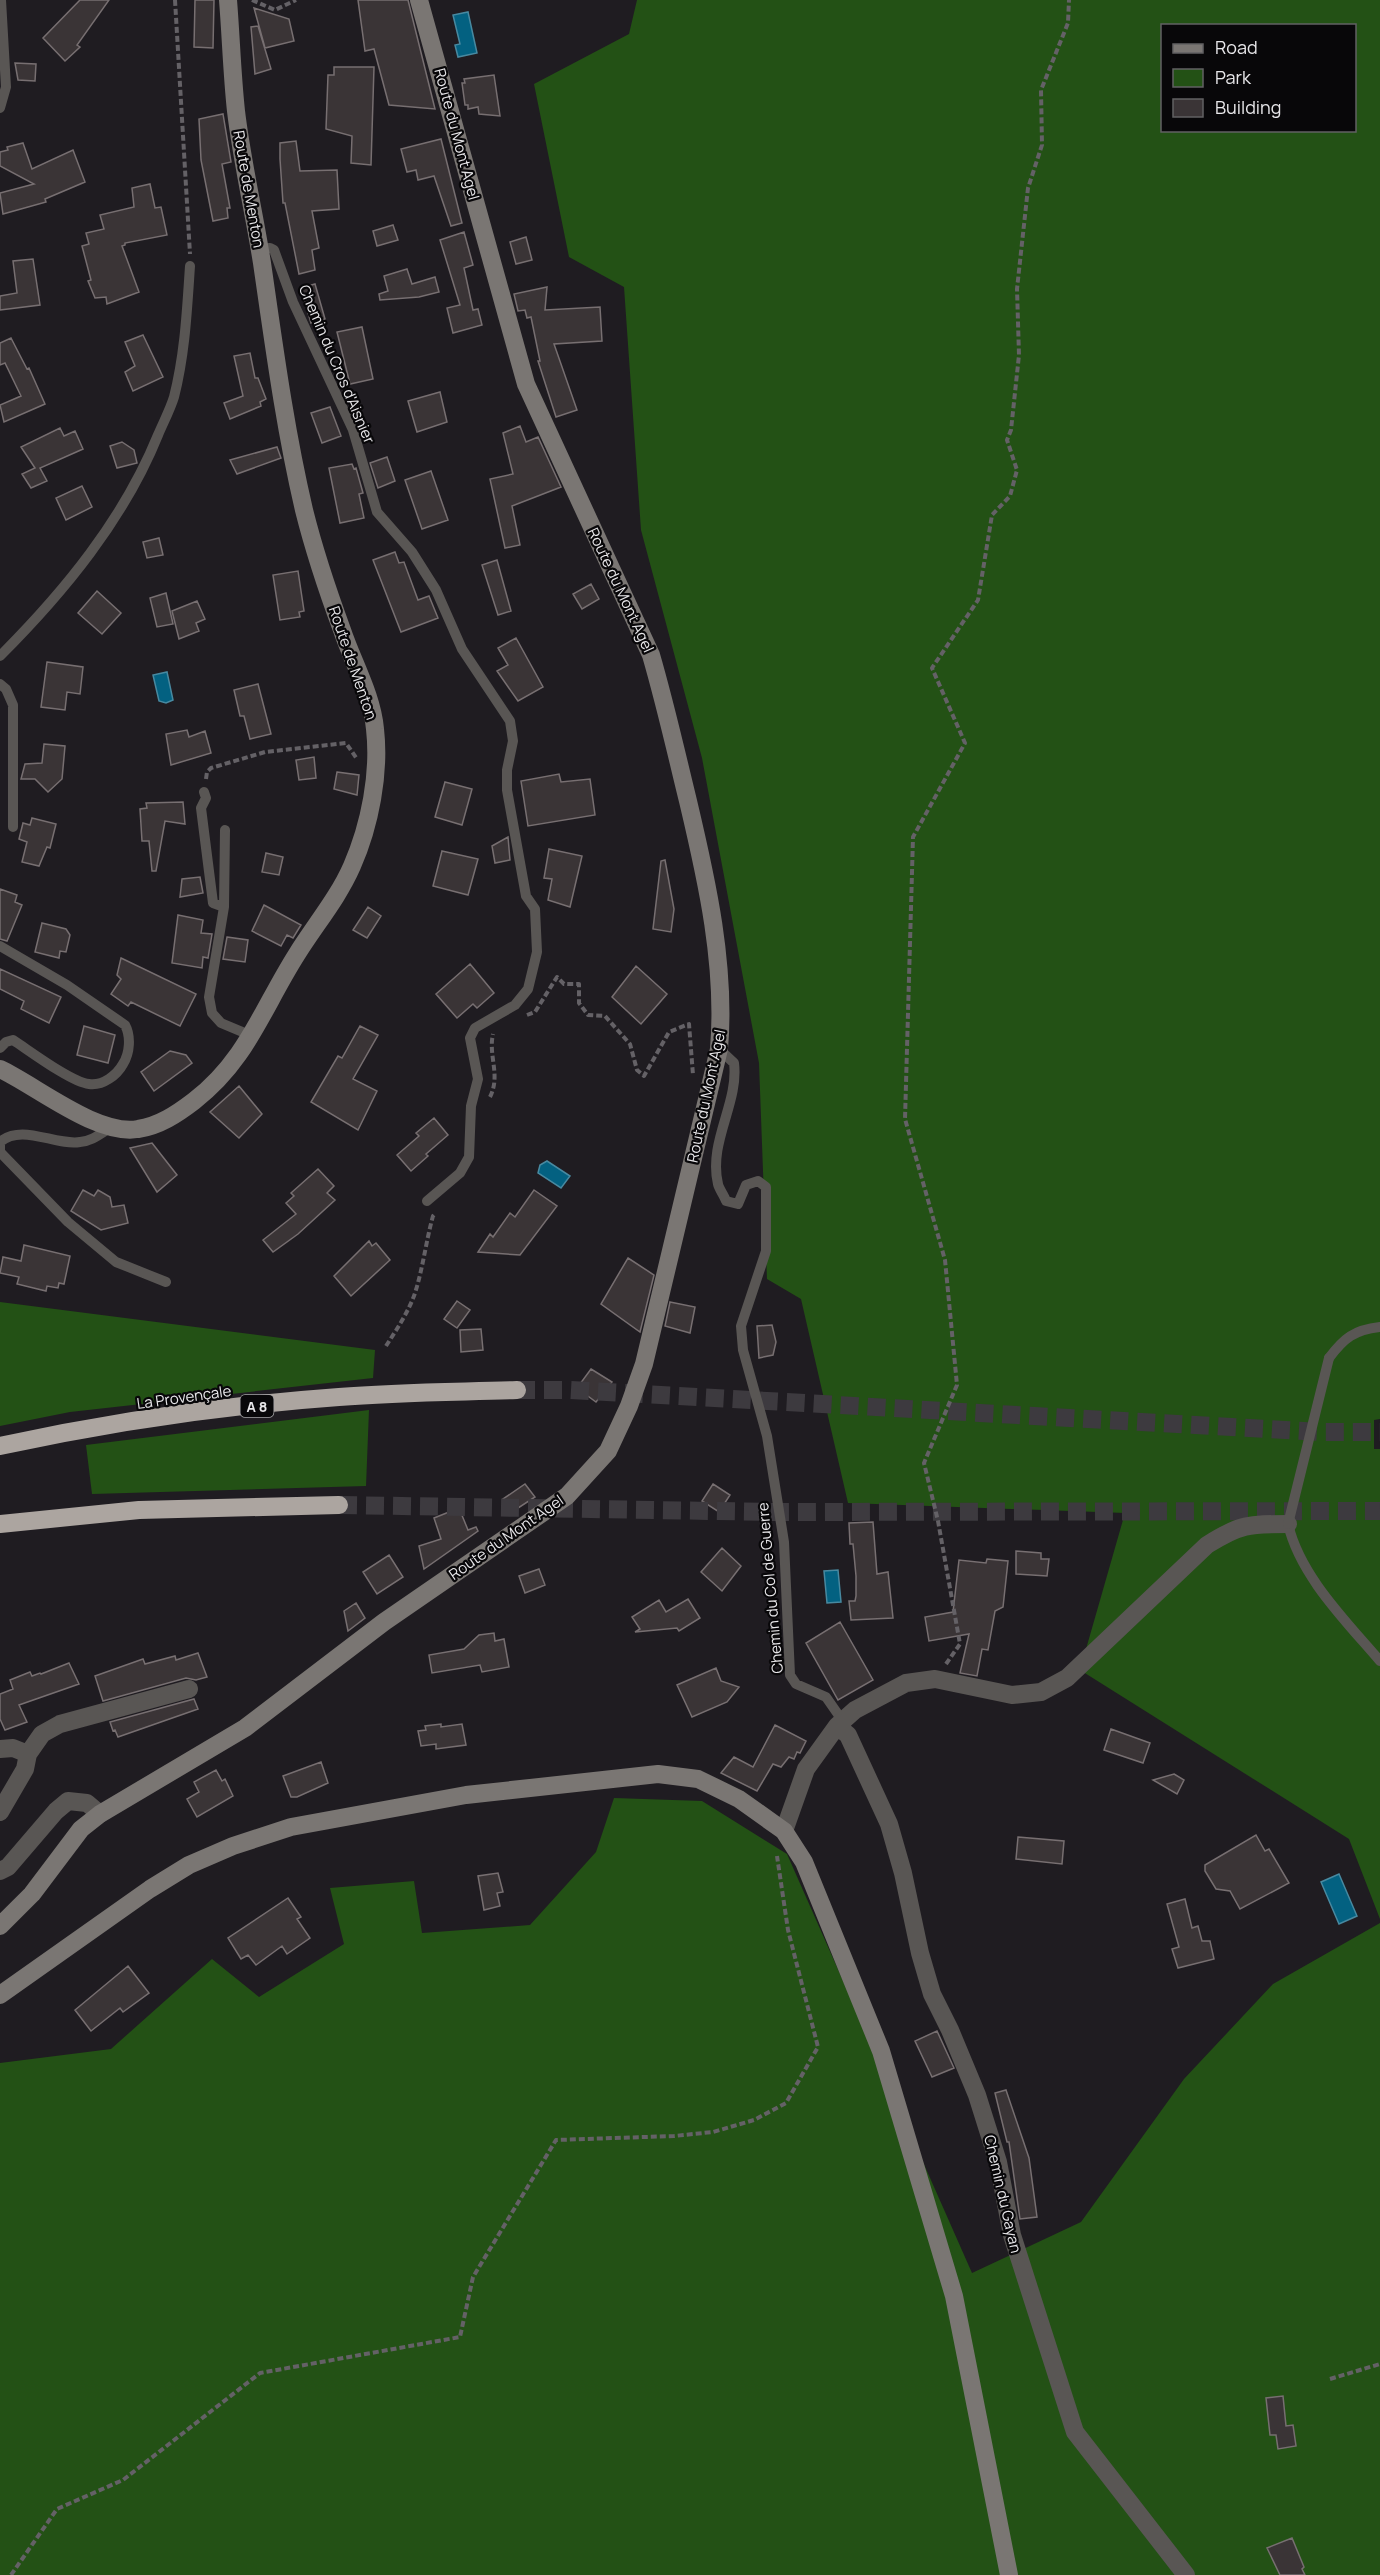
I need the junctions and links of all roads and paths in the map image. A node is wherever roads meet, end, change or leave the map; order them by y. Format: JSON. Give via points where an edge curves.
{"nodes":[{"id":1,"x":1,"y":0,"type":"edge"},
{"id":2,"x":176,"y":0,"type":"edge"},
{"id":3,"x":228,"y":0,"type":"edge"},
{"id":4,"x":252,"y":0,"type":"edge"},
{"id":5,"x":296,"y":0,"type":"edge"},
{"id":6,"x":419,"y":0,"type":"edge"},
{"id":7,"x":1069,"y":0,"type":"edge"},
{"id":8,"x":0,"y":108,"type":"edge"},
{"id":9,"x":260,"y":249,"type":"junction"},
{"id":10,"x":190,"y":266,"type":"joint"},
{"id":11,"x":0,"y":656,"type":"edge"},
{"id":12,"x":0,"y":684,"type":"edge"},
{"id":13,"x":376,"y":770,"type":"junction"},
{"id":14,"x":204,"y":792,"type":"joint"},
{"id":15,"x":13,"y":827,"type":"dead end"},
{"id":16,"x":225,"y":830,"type":"dead end"},
{"id":17,"x":224,"y":907,"type":"junction"},
{"id":18,"x":0,"y":946,"type":"edge"},
{"id":19,"x":519,"y":1018,"type":"dead end"},
{"id":20,"x":494,"y":1031,"type":"dead end"},
{"id":21,"x":252,"y":1036,"type":"junction"},
{"id":22,"x":0,"y":1048,"type":"edge"},
{"id":23,"x":719,"y":1049,"type":"junction"},
{"id":24,"x":699,"y":1060,"type":"dead end"},
{"id":25,"x":0,"y":1069,"type":"edge"},
{"id":26,"x":488,"y":1101,"type":"dead end"},
{"id":27,"x":110,"y":1128,"type":"junction"},
{"id":28,"x":427,"y":1201,"type":"dead end"},
{"id":29,"x":442,"y":1209,"type":"dead end"},
{"id":30,"x":166,"y":1282,"type":"dead end"},
{"id":31,"x":1380,"y":1327,"type":"edge"},
{"id":32,"x":386,"y":1346,"type":"dead end"},
{"id":33,"x":517,"y":1389,"type":"tunnel mouth"},
{"id":34,"x":0,"y":1446,"type":"edge"},
{"id":35,"x":339,"y":1505,"type":"tunnel mouth"},
{"id":36,"x":0,"y":1524,"type":"edge"},
{"id":37,"x":1288,"y":1524,"type":"junction"},
{"id":38,"x":1380,"y":1661,"type":"edge"},
{"id":39,"x":935,"y":1679,"type":"junction"},
{"id":40,"x":189,"y":1689,"type":"dead end"},
{"id":41,"x":839,"y":1723,"type":"junction"},
{"id":42,"x":0,"y":1749,"type":"edge"},
{"id":43,"x":28,"y":1754,"type":"junction"},
{"id":44,"x":0,"y":1812,"type":"edge"},
{"id":45,"x":100,"y":1814,"type":"junction"},
{"id":46,"x":784,"y":1831,"type":"junction"},
{"id":47,"x":0,"y":1871,"type":"edge"},
{"id":48,"x":0,"y":1926,"type":"edge"},
{"id":49,"x":0,"y":1995,"type":"edge"},
{"id":50,"x":1380,"y":2364,"type":"edge"},
{"id":51,"x":1330,"y":2379,"type":"dead end"},
{"id":52,"x":11,"y":2575,"type":"edge"},
{"id":53,"x":1009,"y":2575,"type":"edge"},
{"id":54,"x":1186,"y":2575,"type":"edge"}],
"edges":[{"from":1,"to":8,"type":"lane","via":[[6,75]]},
{"from":2,"to":10,"type":"path"},
{"from":3,"to":9,"type":"street","name":"Route de Menton","via":[[236,112]]},
{"from":4,"to":5,"type":"path","via":[[275,10]]},
{"from":6,"to":23,"type":"street","name":"Route du Mont Agel","via":[[526,384],[651,655],[709,900],[722,1020]]},
{"from":7,"to":39,"type":"path","via":[[1068,23],[1041,90],[1042,145],[1028,188],[1017,289],[1019,355],[1007,440],[1017,470],[1010,496],[992,515],[978,600],[932,668],[965,743],[913,837],[905,1119],[945,1260],[957,1385],[924,1462],[960,1644]]},
{"from":9,"to":13,"type":"street","name":"Route de Menton","via":[[277,370],[305,513],[341,629],[366,692],[375,728]]},
{"from":9,"to":28,"type":"lane","name":"Chemin du Cros d'Aisnier","via":[[274,250],[293,302],[353,430],[377,512],[412,552],[436,590],[462,649],[510,721],[513,741],[507,790],[526,896],[535,909],[537,952],[528,989],[514,1005],[475,1028],[470,1038],[478,1079],[471,1106],[469,1157],[460,1173]]},
{"from":10,"to":11,"type":"lane","via":[[185,343],[173,399],[144,470],[78,568]]},
{"from":12,"to":15,"type":"lane","via":[[13,705]]},
{"from":13,"to":14,"type":"path","via":[[361,763],[346,743],[265,752],[211,768]]},
{"from":13,"to":21,"type":"street","name":"Route de Menton","via":[[364,833],[353,865],[283,977]]},
{"from":14,"to":17,"type":"lane","via":[[206,798],[201,808],[213,903]]},
{"from":16,"to":17,"type":"lane"},
{"from":17,"to":21,"type":"lane","via":[[209,997],[212,1013],[221,1023]]},
{"from":18,"to":22,"type":"lane","via":[[87,999],[125,1025],[130,1034],[126,1061],[118,1072],[95,1084],[74,1078],[13,1040]]},
{"from":19,"to":24,"type":"path","via":[[535,1012],[557,977],[564,984],[579,984],[579,1003],[588,1015],[605,1016],[630,1044],[637,1070],[644,1076],[669,1032],[689,1024],[692,1076]]},
{"from":20,"to":26,"type":"path","via":[[490,1046],[496,1077]]},
{"from":21,"to":27,"type":"street","name":"Route de Menton","via":[[213,1086],[180,1112],[156,1125],[135,1130]]},
{"from":23,"to":41,"type":"lane","name":"Chemin du Col de Guerre","via":[[735,1063],[736,1077],[719,1138],[718,1184],[726,1201],[738,1204],[746,1185],[758,1181],[766,1187],[766,1251],[741,1326],[743,1350],[767,1436],[784,1542],[790,1675],[796,1684],[826,1697]]},
{"from":23,"to":45,"type":"street","name":"Route du Mont Agel","via":[[644,1364],[608,1451],[567,1496],[384,1622],[245,1728]]},
{"from":25,"to":27,"type":"street","name":"Route de Menton"},
{"from":27,"to":30,"type":"lane","via":[[77,1143],[22,1134],[6,1136],[0,1142],[0,1152],[68,1222],[116,1262]]},
{"from":29,"to":32,"type":"path","via":[[434,1216],[424,1245],[415,1293]]},
{"from":31,"to":37,"type":"lane","bridge":true,"via":[[1363,1329],[1342,1340],[1329,1358]]},
{"from":33,"to":34,"type":"highway","name":"La Provençale","number":"A 8","via":[[338,1397],[116,1424]]},
{"from":35,"to":36,"type":"highway","via":[[139,1510]]},
{"from":37,"to":38,"type":"lane","via":[[1292,1540],[1313,1578]]},
{"from":37,"to":39,"type":"street","via":[[1233,1528],[1207,1545],[1067,1678],[1041,1692],[1012,1695]]},
{"from":39,"to":41,"type":"street","via":[[906,1683]]},
{"from":40,"to":43,"type":"street","via":[[60,1724],[42,1734]]},
{"from":41,"to":46,"type":"street","via":[[806,1770]]},
{"from":41,"to":54,"type":"street","name":"Chemin du Gayan","via":[[889,1824],[932,1994],[950,2030],[999,2162],[1012,2235],[1075,2432]]},
{"from":42,"to":43,"type":"street","via":[[13,1748]]},
{"from":43,"to":44,"type":"street","via":[[26,1769]]},
{"from":45,"to":47,"type":"street","via":[[87,1803],[68,1801],[8,1868]]},
{"from":45,"to":48,"type":"street","name":"Route du Mont Agel","via":[[81,1829],[32,1894]]},
{"from":46,"to":49,"type":"street","via":[[739,1799],[698,1779],[658,1774],[466,1795],[291,1827],[189,1865]]},
{"from":46,"to":52,"type":"path","via":[[777,1851],[788,1930],[818,2047],[786,2103],[754,2120],[713,2132],[556,2140],[473,2277],[460,2337],[260,2373],[123,2480],[57,2509]]},
{"from":46,"to":53,"type":"street","via":[[804,1862],[887,2073],[954,2296]]},
{"from":50,"to":51,"type":"path"}]}
